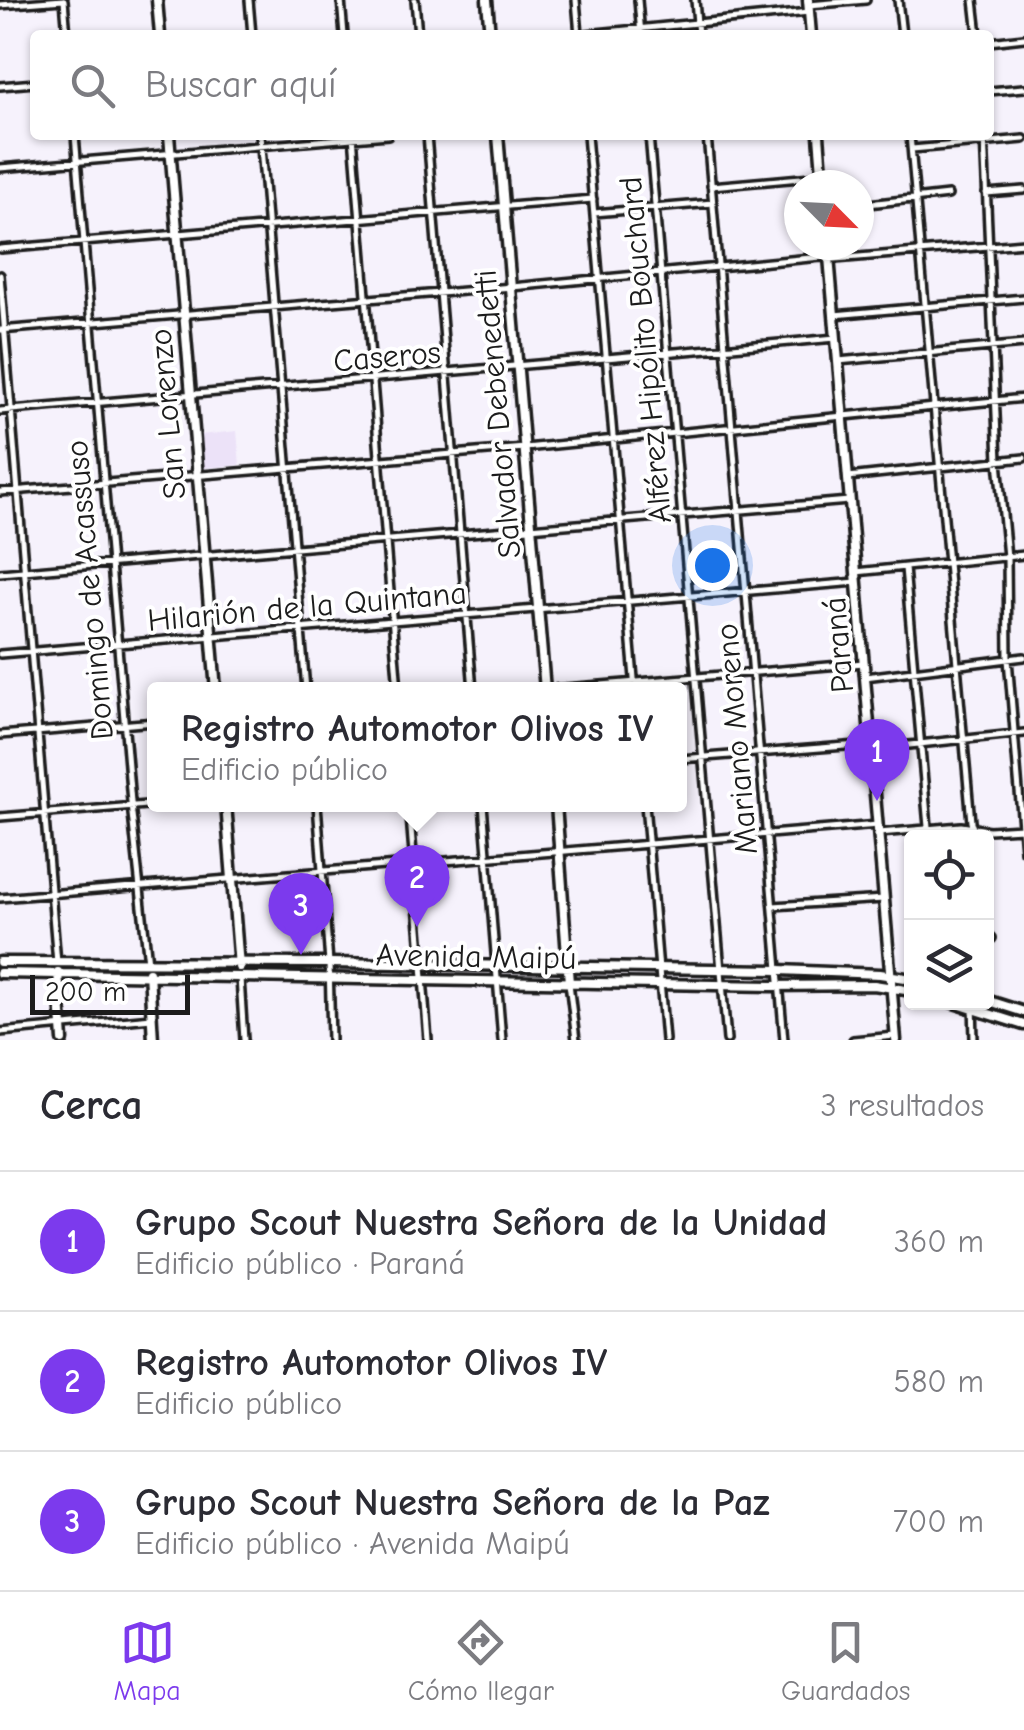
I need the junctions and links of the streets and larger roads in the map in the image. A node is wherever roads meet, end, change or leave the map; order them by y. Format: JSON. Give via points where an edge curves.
{"nodes":[{"id":1,"x":64,"y":0,"type":"edge"},
{"id":2,"x":157,"y":0,"type":"edge"},
{"id":3,"x":250,"y":0,"type":"edge"},
{"id":4,"x":341,"y":0,"type":"edge"},
{"id":5,"x":415,"y":0,"type":"edge"},
{"id":6,"x":487,"y":0,"type":"edge"},
{"id":7,"x":576,"y":0,"type":"edge"},
{"id":8,"x":638,"y":0,"type":"edge"},
{"id":9,"x":695,"y":0,"type":"edge"},
{"id":10,"x":866,"y":0,"type":"edge"},
{"id":11,"x":898,"y":0,"type":"edge"},
{"id":12,"x":974,"y":0,"type":"edge"},
{"id":13,"x":808,"y":5,"type":"edge"},
{"id":14,"x":0,"y":6,"type":"edge"},
{"id":15,"x":697,"y":23,"type":"junction"},
{"id":16,"x":67,"y":30,"type":"edge"},
{"id":17,"x":160,"y":30,"type":"edge"},
{"id":18,"x":252,"y":30,"type":"edge"},
{"id":19,"x":344,"y":30,"type":"edge"},
{"id":20,"x":418,"y":30,"type":"edge"},
{"id":21,"x":490,"y":30,"type":"edge"},
{"id":22,"x":578,"y":30,"type":"edge"},
{"id":23,"x":640,"y":30,"type":"edge"},
{"id":24,"x":653,"y":30,"type":"edge"},
{"id":25,"x":698,"y":30,"type":"edge"},
{"id":26,"x":810,"y":30,"type":"edge"},
{"id":27,"x":901,"y":30,"type":"edge"},
{"id":28,"x":977,"y":30,"type":"edge"},
{"id":29,"x":1024,"y":38,"type":"edge"},
{"id":30,"x":994,"y":41,"type":"edge"},
{"id":31,"x":30,"y":83,"type":"edge"},
{"id":32,"x":0,"y":86,"type":"edge"},
{"id":33,"x":1024,"y":88,"type":"edge"},
{"id":34,"x":994,"y":91,"type":"edge"},
{"id":35,"x":1024,"y":139,"type":"edge"},
{"id":36,"x":76,"y":140,"type":"edge"},
{"id":37,"x":169,"y":140,"type":"edge"},
{"id":38,"x":260,"y":140,"type":"edge"},
{"id":39,"x":316,"y":140,"type":"edge"},
{"id":40,"x":353,"y":140,"type":"edge"},
{"id":41,"x":427,"y":140,"type":"edge"},
{"id":42,"x":498,"y":140,"type":"edge"},
{"id":43,"x":587,"y":140,"type":"edge"},
{"id":44,"x":649,"y":140,"type":"edge"},
{"id":45,"x":707,"y":140,"type":"edge"},
{"id":46,"x":819,"y":140,"type":"edge"},
{"id":47,"x":910,"y":140,"type":"edge"},
{"id":48,"x":985,"y":140,"type":"edge"},
{"id":49,"x":985,"y":143,"type":"junction"},
{"id":50,"x":261,"y":146,"type":"junction"},
{"id":51,"x":911,"y":149,"type":"junction"},
{"id":52,"x":170,"y":154,"type":"junction"},
{"id":53,"x":78,"y":160,"type":"junction"},
{"id":54,"x":0,"y":168,"type":"edge"},
{"id":55,"x":822,"y":170,"type":"edge"},
{"id":56,"x":784,"y":183,"type":"edge"},
{"id":57,"x":711,"y":186,"type":"junction"},
{"id":58,"x":1024,"y":190,"type":"edge"},
{"id":59,"x":986,"y":193,"type":"junction"},
{"id":60,"x":948,"y":195,"type":"dead end"},
{"id":61,"x":593,"y":198,"type":"junction"},
{"id":62,"x":916,"y":200,"type":"junction"},
{"id":63,"x":713,"y":203,"type":"junction"},
{"id":64,"x":874,"y":204,"type":"edge"},
{"id":65,"x":505,"y":206,"type":"junction"},
{"id":66,"x":656,"y":208,"type":"junction"},
{"id":67,"x":433,"y":212,"type":"junction"},
{"id":68,"x":594,"y":214,"type":"junction"},
{"id":69,"x":360,"y":218,"type":"junction"},
{"id":70,"x":268,"y":226,"type":"junction"},
{"id":71,"x":177,"y":234,"type":"junction"},
{"id":72,"x":86,"y":242,"type":"junction"},
{"id":73,"x":1024,"y":243,"type":"edge"},
{"id":74,"x":989,"y":247,"type":"junction"},
{"id":75,"x":0,"y":248,"type":"edge"},
{"id":76,"x":920,"y":253,"type":"junction"},
{"id":77,"x":874,"y":255,"type":"edge"},
{"id":78,"x":793,"y":260,"type":"edge"},
{"id":79,"x":830,"y":260,"type":"edge"},
{"id":80,"x":718,"y":266,"type":"junction"},
{"id":81,"x":661,"y":272,"type":"junction"},
{"id":82,"x":0,"y":275,"type":"edge"},
{"id":83,"x":600,"y":278,"type":"junction"},
{"id":84,"x":512,"y":287,"type":"junction"},
{"id":85,"x":440,"y":293,"type":"junction"},
{"id":86,"x":1024,"y":298,"type":"edge"},
{"id":87,"x":367,"y":299,"type":"junction"},
{"id":88,"x":992,"y":301,"type":"junction"},
{"id":89,"x":925,"y":305,"type":"junction"},
{"id":90,"x":274,"y":306,"type":"junction"},
{"id":91,"x":184,"y":314,"type":"junction"},
{"id":92,"x":834,"y":315,"type":"junction"},
{"id":93,"x":92,"y":322,"type":"junction"},
{"id":94,"x":2,"y":330,"type":"edge"},
{"id":95,"x":836,"y":338,"type":"junction"},
{"id":96,"x":1024,"y":344,"type":"edge"},
{"id":97,"x":995,"y":346,"type":"junction"},
{"id":98,"x":725,"y":348,"type":"junction"},
{"id":99,"x":929,"y":352,"type":"junction"},
{"id":100,"x":668,"y":354,"type":"junction"},
{"id":101,"x":607,"y":360,"type":"junction"},
{"id":102,"x":838,"y":361,"type":"junction"},
{"id":103,"x":518,"y":367,"type":"junction"},
{"id":104,"x":446,"y":374,"type":"junction"},
{"id":105,"x":374,"y":380,"type":"junction"},
{"id":106,"x":281,"y":387,"type":"junction"},
{"id":107,"x":191,"y":395,"type":"junction"},
{"id":108,"x":1024,"y":398,"type":"edge"},
{"id":109,"x":98,"y":401,"type":"junction"},
{"id":110,"x":996,"y":401,"type":"junction"},
{"id":111,"x":934,"y":406,"type":"junction"},
{"id":112,"x":11,"y":410,"type":"junction"},
{"id":113,"x":0,"y":411,"type":"edge"},
{"id":114,"x":843,"y":416,"type":"junction"},
{"id":115,"x":732,"y":429,"type":"junction"},
{"id":116,"x":675,"y":434,"type":"junction"},
{"id":117,"x":614,"y":440,"type":"junction"},
{"id":118,"x":526,"y":448,"type":"junction"},
{"id":119,"x":454,"y":453,"type":"junction"},
{"id":120,"x":1024,"y":458,"type":"edge"},
{"id":121,"x":380,"y":460,"type":"junction"},
{"id":122,"x":998,"y":462,"type":"junction"},
{"id":123,"x":288,"y":468,"type":"junction"},
{"id":124,"x":939,"y":468,"type":"junction"},
{"id":125,"x":198,"y":476,"type":"junction"},
{"id":126,"x":848,"y":476,"type":"junction"},
{"id":127,"x":104,"y":484,"type":"junction"},
{"id":128,"x":18,"y":491,"type":"junction"},
{"id":129,"x":0,"y":492,"type":"edge"},
{"id":130,"x":850,"y":501,"type":"junction"},
{"id":131,"x":739,"y":511,"type":"junction"},
{"id":132,"x":682,"y":516,"type":"junction"},
{"id":133,"x":620,"y":521,"type":"junction"},
{"id":134,"x":532,"y":529,"type":"junction"},
{"id":135,"x":460,"y":534,"type":"junction"},
{"id":136,"x":388,"y":541,"type":"junction"},
{"id":137,"x":294,"y":549,"type":"junction"},
{"id":138,"x":1024,"y":555,"type":"edge"},
{"id":139,"x":204,"y":556,"type":"junction"},
{"id":140,"x":1007,"y":557,"type":"junction"},
{"id":141,"x":947,"y":563,"type":"junction"},
{"id":142,"x":112,"y":564,"type":"junction"},
{"id":143,"x":905,"y":568,"type":"junction"},
{"id":144,"x":25,"y":571,"type":"junction"},
{"id":145,"x":0,"y":573,"type":"edge"},
{"id":146,"x":857,"y":577,"type":"junction"},
{"id":147,"x":746,"y":590,"type":"junction"},
{"id":148,"x":689,"y":595,"type":"junction"},
{"id":149,"x":628,"y":601,"type":"junction"},
{"id":150,"x":539,"y":608,"type":"junction"},
{"id":151,"x":466,"y":614,"type":"junction"},
{"id":152,"x":393,"y":622,"type":"junction"},
{"id":153,"x":302,"y":628,"type":"junction"},
{"id":154,"x":211,"y":636,"type":"junction"},
{"id":155,"x":119,"y":644,"type":"junction"},
{"id":156,"x":32,"y":652,"type":"junction"},
{"id":157,"x":0,"y":654,"type":"edge"},
{"id":158,"x":1024,"y":657,"type":"edge"},
{"id":159,"x":1008,"y":658,"type":"junction"},
{"id":160,"x":864,"y":663,"type":"junction"},
{"id":161,"x":956,"y":666,"type":"junction"},
{"id":162,"x":753,"y":672,"type":"junction"},
{"id":163,"x":913,"y":672,"type":"junction"},
{"id":164,"x":865,"y":676,"type":"junction"},
{"id":165,"x":696,"y":677,"type":"junction"},
{"id":166,"x":215,"y":682,"type":"edge"},
{"id":167,"x":305,"y":682,"type":"edge"},
{"id":168,"x":397,"y":682,"type":"edge"},
{"id":169,"x":472,"y":682,"type":"edge"},
{"id":170,"x":544,"y":682,"type":"edge"},
{"id":171,"x":635,"y":682,"type":"edge"},
{"id":172,"x":662,"y":682,"type":"edge"},
{"id":173,"x":147,"y":722,"type":"edge"},
{"id":174,"x":125,"y":724,"type":"junction"},
{"id":175,"x":38,"y":732,"type":"junction"},
{"id":176,"x":1024,"y":733,"type":"edge"},
{"id":177,"x":1014,"y":734,"type":"junction"},
{"id":178,"x":0,"y":735,"type":"edge"},
{"id":179,"x":963,"y":739,"type":"junction"},
{"id":180,"x":920,"y":744,"type":"junction"},
{"id":181,"x":871,"y":746,"type":"junction"},
{"id":182,"x":760,"y":753,"type":"junction"},
{"id":183,"x":703,"y":758,"type":"junction"},
{"id":184,"x":687,"y":759,"type":"edge"},
{"id":185,"x":147,"y":805,"type":"edge"},
{"id":186,"x":134,"y":807,"type":"junction"},
{"id":187,"x":227,"y":812,"type":"edge"},
{"id":188,"x":318,"y":812,"type":"edge"},
{"id":189,"x":411,"y":812,"type":"edge"},
{"id":190,"x":484,"y":812,"type":"edge"},
{"id":191,"x":557,"y":812,"type":"edge"},
{"id":192,"x":646,"y":812,"type":"edge"},
{"id":193,"x":45,"y":813,"type":"junction"},
{"id":194,"x":0,"y":817,"type":"edge"},
{"id":195,"x":928,"y":828,"type":"junction"},
{"id":196,"x":972,"y":828,"type":"junction"},
{"id":197,"x":1023,"y":828,"type":"edge"},
{"id":198,"x":878,"y":829,"type":"junction"},
{"id":199,"x":767,"y":834,"type":"junction"},
{"id":200,"x":710,"y":839,"type":"junction"},
{"id":201,"x":648,"y":844,"type":"junction"},
{"id":202,"x":560,"y":850,"type":"junction"},
{"id":203,"x":1024,"y":851,"type":"edge"},
{"id":204,"x":488,"y":858,"type":"junction"},
{"id":205,"x":414,"y":863,"type":"junction"},
{"id":206,"x":322,"y":870,"type":"junction"},
{"id":207,"x":232,"y":878,"type":"junction"},
{"id":208,"x":141,"y":886,"type":"junction"},
{"id":209,"x":53,"y":894,"type":"junction"},
{"id":210,"x":0,"y":898,"type":"edge"},
{"id":211,"x":884,"y":898,"type":"junction"},
{"id":212,"x":773,"y":906,"type":"junction"},
{"id":213,"x":0,"y":962,"type":"edge"},
{"id":214,"x":329,"y":962,"type":"junction"},
{"id":215,"x":57,"y":963,"type":"junction"},
{"id":216,"x":148,"y":963,"type":"junction"},
{"id":217,"x":239,"y":963,"type":"junction"},
{"id":218,"x":422,"y":964,"type":"junction"},
{"id":219,"x":497,"y":966,"type":"junction"},
{"id":220,"x":568,"y":966,"type":"junction"},
{"id":221,"x":660,"y":968,"type":"junction"},
{"id":222,"x":721,"y":970,"type":"junction"},
{"id":223,"x":779,"y":970,"type":"junction"},
{"id":224,"x":0,"y":973,"type":"edge"},
{"id":225,"x":58,"y":975,"type":"junction"},
{"id":226,"x":890,"y":975,"type":"junction"},
{"id":227,"x":149,"y":976,"type":"junction"},
{"id":228,"x":240,"y":976,"type":"junction"},
{"id":229,"x":328,"y":977,"type":"junction"},
{"id":230,"x":904,"y":978,"type":"edge"},
{"id":231,"x":422,"y":981,"type":"junction"},
{"id":232,"x":499,"y":981,"type":"junction"},
{"id":233,"x":570,"y":983,"type":"junction"},
{"id":234,"x":661,"y":984,"type":"junction"},
{"id":235,"x":721,"y":985,"type":"junction"},
{"id":236,"x":780,"y":986,"type":"junction"},
{"id":237,"x":891,"y":986,"type":"junction"},
{"id":238,"x":904,"y":989,"type":"edge"},
{"id":239,"x":994,"y":1003,"type":"edge"},
{"id":240,"x":972,"y":1010,"type":"edge"},
{"id":241,"x":983,"y":1010,"type":"edge"},
{"id":242,"x":1024,"y":1012,"type":"edge"},
{"id":243,"x":152,"y":1018,"type":"junction"},
{"id":244,"x":1024,"y":1025,"type":"edge"},
{"id":245,"x":62,"y":1026,"type":"junction"},
{"id":246,"x":0,"y":1032,"type":"edge"},
{"id":247,"x":895,"y":1038,"type":"edge"},
{"id":248,"x":63,"y":1040,"type":"edge"},
{"id":249,"x":153,"y":1040,"type":"edge"},
{"id":250,"x":244,"y":1040,"type":"edge"},
{"id":251,"x":330,"y":1040,"type":"edge"},
{"id":252,"x":428,"y":1040,"type":"edge"},
{"id":253,"x":502,"y":1040,"type":"edge"},
{"id":254,"x":576,"y":1040,"type":"edge"},
{"id":255,"x":665,"y":1040,"type":"edge"},
{"id":256,"x":727,"y":1040,"type":"edge"},
{"id":257,"x":784,"y":1040,"type":"edge"},
{"id":258,"x":853,"y":1040,"type":"edge"},
{"id":259,"x":974,"y":1040,"type":"edge"}],
"edges":[{"from":1,"to":14,"type":"street"},
{"from":1,"to":16,"type":"street"},
{"from":2,"to":17,"type":"street"},
{"from":3,"to":18,"type":"street"},
{"from":4,"to":19,"type":"street"},
{"from":5,"to":20,"type":"street"},
{"from":6,"to":21,"type":"street"},
{"from":7,"to":22,"type":"street"},
{"from":8,"to":23,"type":"street"},
{"from":9,"to":15,"type":"street"},
{"from":10,"to":13,"type":"street"},
{"from":11,"to":27,"type":"street"},
{"from":12,"to":28,"type":"street"},
{"from":13,"to":15,"type":"street"},
{"from":13,"to":26,"type":"street"},
{"from":15,"to":24,"type":"street"},
{"from":15,"to":25,"type":"street"},
{"from":29,"to":30,"type":"street"},
{"from":31,"to":32,"type":"street"},
{"from":33,"to":34,"type":"street"},
{"from":35,"to":49,"type":"street"},
{"from":36,"to":53,"type":"street","name":"Domingo de Acassuso"},
{"from":37,"to":52,"type":"street","name":"San Lorenzo"},
{"from":38,"to":50,"type":"street"},
{"from":39,"to":50,"type":"street"},
{"from":40,"to":69,"type":"street"},
{"from":41,"to":67,"type":"street"},
{"from":42,"to":65,"type":"street","name":"Salvador Debenedetti"},
{"from":43,"to":61,"type":"street"},
{"from":44,"to":66,"type":"street","name":"Alférez Hipólito Bouchard"},
{"from":45,"to":57,"type":"street","name":"Mariano Moreno"},
{"from":46,"to":55,"type":"street"},
{"from":47,"to":51,"type":"street"},
{"from":48,"to":49,"type":"street"},
{"from":49,"to":51,"type":"street"},
{"from":49,"to":59,"type":"street"},
{"from":50,"to":52,"type":"street"},
{"from":50,"to":70,"type":"street"},
{"from":51,"to":62,"type":"street"},
{"from":52,"to":53,"type":"street"},
{"from":52,"to":71,"type":"street","name":"San Lorenzo"},
{"from":53,"to":54,"type":"street"},
{"from":53,"to":72,"type":"street","name":"Domingo de Acassuso"},
{"from":56,"to":57,"type":"street"},
{"from":57,"to":63,"type":"street","name":"Mariano Moreno"},
{"from":58,"to":59,"type":"street"},
{"from":59,"to":74,"type":"street"},
{"from":60,"to":62,"type":"street"},
{"from":61,"to":65,"type":"street"},
{"from":61,"to":68,"type":"street"},
{"from":62,"to":64,"type":"street"},
{"from":62,"to":76,"type":"street"},
{"from":63,"to":66,"type":"street"},
{"from":63,"to":80,"type":"street","name":"Mariano Moreno"},
{"from":65,"to":67,"type":"street"},
{"from":65,"to":84,"type":"street","name":"Salvador Debenedetti"},
{"from":66,"to":68,"type":"street"},
{"from":66,"to":81,"type":"street","name":"Alférez Hipólito Bouchard"},
{"from":67,"to":69,"type":"street"},
{"from":67,"to":85,"type":"street"},
{"from":68,"to":83,"type":"street"},
{"from":69,"to":70,"type":"street"},
{"from":69,"to":87,"type":"street"},
{"from":70,"to":71,"type":"street"},
{"from":70,"to":90,"type":"street"},
{"from":71,"to":72,"type":"street"},
{"from":71,"to":91,"type":"street","name":"San Lorenzo"},
{"from":72,"to":75,"type":"street"},
{"from":72,"to":93,"type":"street","name":"Domingo de Acassuso"},
{"from":73,"to":74,"type":"street"},
{"from":74,"to":76,"type":"street"},
{"from":74,"to":88,"type":"street"},
{"from":76,"to":77,"type":"street"},
{"from":76,"to":89,"type":"street"},
{"from":78,"to":80,"type":"street"},
{"from":79,"to":92,"type":"street","name":"Paraná"},
{"from":80,"to":81,"type":"street"},
{"from":80,"to":98,"type":"street","name":"Mariano Moreno"},
{"from":81,"to":83,"type":"street"},
{"from":81,"to":100,"type":"street","name":"Alférez Hipólito Bouchard"},
{"from":82,"to":94,"type":"street"},
{"from":83,"to":84,"type":"street"},
{"from":83,"to":101,"type":"street"},
{"from":84,"to":85,"type":"street"},
{"from":84,"to":103,"type":"street","name":"Salvador Debenedetti"},
{"from":85,"to":87,"type":"street"},
{"from":85,"to":104,"type":"street"},
{"from":86,"to":88,"type":"street"},
{"from":87,"to":90,"type":"street"},
{"from":87,"to":105,"type":"street"},
{"from":88,"to":89,"type":"street"},
{"from":88,"to":97,"type":"street"},
{"from":89,"to":92,"type":"street"},
{"from":89,"to":99,"type":"street"},
{"from":90,"to":91,"type":"street"},
{"from":90,"to":106,"type":"street"},
{"from":91,"to":93,"type":"street"},
{"from":91,"to":107,"type":"street","name":"San Lorenzo"},
{"from":92,"to":95,"type":"street","name":"Paraná"},
{"from":93,"to":94,"type":"street"},
{"from":93,"to":109,"type":"street","name":"Domingo de Acassuso"},
{"from":94,"to":112,"type":"street"},
{"from":95,"to":98,"type":"street","name":"Caseros"},
{"from":95,"to":102,"type":"street","name":"Paraná"},
{"from":96,"to":97,"type":"street"},
{"from":97,"to":99,"type":"street"},
{"from":97,"to":110,"type":"street"},
{"from":98,"to":100,"type":"street","name":"Caseros"},
{"from":98,"to":115,"type":"street","name":"Mariano Moreno"},
{"from":99,"to":102,"type":"street"},
{"from":99,"to":111,"type":"street"},
{"from":100,"to":101,"type":"street","name":"Caseros"},
{"from":100,"to":116,"type":"street","name":"Alférez Hipólito Bouchard"},
{"from":101,"to":103,"type":"street","name":"Caseros"},
{"from":101,"to":117,"type":"street"},
{"from":102,"to":114,"type":"street","name":"Paraná"},
{"from":103,"to":104,"type":"street","name":"Caseros"},
{"from":103,"to":118,"type":"street","name":"Salvador Debenedetti"},
{"from":104,"to":105,"type":"street","name":"Caseros"},
{"from":104,"to":119,"type":"street"},
{"from":105,"to":106,"type":"street","name":"Caseros"},
{"from":105,"to":121,"type":"street"},
{"from":106,"to":107,"type":"street","name":"Caseros"},
{"from":106,"to":123,"type":"street"},
{"from":107,"to":109,"type":"street","name":"Caseros"},
{"from":107,"to":125,"type":"street","name":"San Lorenzo"},
{"from":108,"to":110,"type":"street"},
{"from":109,"to":112,"type":"street","name":"Caseros"},
{"from":109,"to":127,"type":"street","name":"Domingo de Acassuso"},
{"from":110,"to":111,"type":"street"},
{"from":110,"to":122,"type":"street"},
{"from":111,"to":114,"type":"street"},
{"from":111,"to":124,"type":"street"},
{"from":112,"to":113,"type":"street","name":"Caseros"},
{"from":112,"to":128,"type":"street"},
{"from":114,"to":115,"type":"street"},
{"from":114,"to":126,"type":"street","name":"Paraná"},
{"from":115,"to":116,"type":"street"},
{"from":115,"to":131,"type":"street","name":"Mariano Moreno"},
{"from":116,"to":117,"type":"street"},
{"from":116,"to":132,"type":"street","name":"Alférez Hipólito Bouchard"},
{"from":117,"to":118,"type":"street"},
{"from":117,"to":133,"type":"street"},
{"from":118,"to":119,"type":"street"},
{"from":118,"to":134,"type":"street","name":"Salvador Debenedetti"},
{"from":119,"to":121,"type":"street"},
{"from":119,"to":135,"type":"street"},
{"from":120,"to":122,"type":"street"},
{"from":121,"to":123,"type":"street"},
{"from":121,"to":136,"type":"street"},
{"from":122,"to":124,"type":"street"},
{"from":122,"to":140,"type":"street"},
{"from":123,"to":125,"type":"street"},
{"from":123,"to":137,"type":"street"},
{"from":124,"to":126,"type":"street"},
{"from":124,"to":141,"type":"street"},
{"from":125,"to":127,"type":"street"},
{"from":125,"to":139,"type":"street","name":"San Lorenzo"},
{"from":126,"to":130,"type":"street","name":"Paraná"},
{"from":127,"to":128,"type":"street"},
{"from":127,"to":142,"type":"street","name":"Domingo de Acassuso"},
{"from":128,"to":129,"type":"street"},
{"from":128,"to":144,"type":"street"},
{"from":130,"to":131,"type":"street"},
{"from":130,"to":146,"type":"street","name":"Paraná"},
{"from":131,"to":132,"type":"street"},
{"from":131,"to":147,"type":"street","name":"Mariano Moreno"},
{"from":132,"to":133,"type":"street"},
{"from":132,"to":148,"type":"street","name":"Alférez Hipólito Bouchard"},
{"from":133,"to":134,"type":"street"},
{"from":133,"to":149,"type":"street"},
{"from":134,"to":135,"type":"street"},
{"from":134,"to":150,"type":"street","name":"Salvador Debenedetti"},
{"from":135,"to":136,"type":"street"},
{"from":135,"to":151,"type":"street"},
{"from":136,"to":137,"type":"street"},
{"from":136,"to":152,"type":"street"},
{"from":137,"to":139,"type":"street"},
{"from":137,"to":153,"type":"street"},
{"from":138,"to":140,"type":"street","name":"Hilarión de la Quintana"},
{"from":139,"to":142,"type":"street"},
{"from":139,"to":154,"type":"street","name":"San Lorenzo"},
{"from":140,"to":141,"type":"street","name":"Hilarión de la Quintana"},
{"from":140,"to":159,"type":"street"},
{"from":141,"to":143,"type":"street","name":"Hilarión de la Quintana"},
{"from":141,"to":161,"type":"street"},
{"from":142,"to":144,"type":"street"},
{"from":142,"to":155,"type":"street","name":"Domingo de Acassuso"},
{"from":143,"to":146,"type":"street","name":"Hilarión de la Quintana"},
{"from":143,"to":163,"type":"street"},
{"from":144,"to":145,"type":"street"},
{"from":144,"to":156,"type":"street"},
{"from":146,"to":147,"type":"street","name":"Hilarión de la Quintana"},
{"from":146,"to":160,"type":"street","name":"Paraná"},
{"from":147,"to":148,"type":"street","name":"Hilarión de la Quintana"},
{"from":147,"to":162,"type":"street","name":"Mariano Moreno"},
{"from":148,"to":149,"type":"street","name":"Hilarión de la Quintana"},
{"from":148,"to":165,"type":"street","name":"Alférez Hipólito Bouchard"},
{"from":149,"to":150,"type":"street","name":"Hilarión de la Quintana"},
{"from":149,"to":171,"type":"street"},
{"from":150,"to":151,"type":"street","name":"Hilarión de la Quintana"},
{"from":150,"to":170,"type":"street","name":"Salvador Debenedetti"},
{"from":151,"to":152,"type":"street","name":"Hilarión de la Quintana"},
{"from":151,"to":169,"type":"street"},
{"from":152,"to":153,"type":"street","name":"Hilarión de la Quintana"},
{"from":152,"to":168,"type":"street"},
{"from":153,"to":154,"type":"street","name":"Hilarión de la Quintana"},
{"from":153,"to":167,"type":"street"},
{"from":154,"to":155,"type":"street","name":"Hilarión de la Quintana"},
{"from":154,"to":166,"type":"street","name":"San Lorenzo"},
{"from":155,"to":156,"type":"street","name":"Hilarión de la Quintana"},
{"from":155,"to":174,"type":"street","name":"Domingo de Acassuso"},
{"from":156,"to":157,"type":"street","name":"Hilarión de la Quintana"},
{"from":156,"to":175,"type":"street"},
{"from":158,"to":159,"type":"street"},
{"from":159,"to":161,"type":"street"},
{"from":159,"to":177,"type":"street"},
{"from":160,"to":162,"type":"street"},
{"from":160,"to":164,"type":"street","name":"Paraná"},
{"from":161,"to":163,"type":"street"},
{"from":161,"to":179,"type":"street"},
{"from":162,"to":165,"type":"street"},
{"from":162,"to":182,"type":"street","name":"Mariano Moreno"},
{"from":163,"to":164,"type":"street"},
{"from":163,"to":180,"type":"street"},
{"from":164,"to":181,"type":"street","name":"Paraná"},
{"from":165,"to":172,"type":"street"},
{"from":165,"to":183,"type":"street","name":"Alférez Hipólito Bouchard"},
{"from":173,"to":174,"type":"street"},
{"from":174,"to":175,"type":"street"},
{"from":174,"to":186,"type":"street","name":"Domingo de Acassuso"},
{"from":175,"to":178,"type":"street"},
{"from":175,"to":193,"type":"street"},
{"from":176,"to":177,"type":"street"},
{"from":177,"to":179,"type":"street"},
{"from":177,"to":197,"type":"street"},
{"from":179,"to":180,"type":"street"},
{"from":179,"to":196,"type":"street"},
{"from":180,"to":181,"type":"street"},
{"from":180,"to":195,"type":"street"},
{"from":181,"to":182,"type":"street"},
{"from":181,"to":198,"type":"street","name":"Paraná"},
{"from":182,"to":183,"type":"street"},
{"from":182,"to":199,"type":"street","name":"Mariano Moreno"},
{"from":183,"to":184,"type":"street"},
{"from":183,"to":200,"type":"street","name":"Alférez Hipólito Bouchard"},
{"from":185,"to":186,"type":"street"},
{"from":186,"to":193,"type":"street"},
{"from":186,"to":208,"type":"street","name":"Domingo de Acassuso"},
{"from":187,"to":207,"type":"street"},
{"from":188,"to":206,"type":"street"},
{"from":189,"to":205,"type":"street"},
{"from":190,"to":204,"type":"street"},
{"from":191,"to":202,"type":"street"},
{"from":192,"to":201,"type":"street"},
{"from":193,"to":194,"type":"street"},
{"from":193,"to":209,"type":"street"},
{"from":195,"to":196,"type":"street"},
{"from":195,"to":198,"type":"street"},
{"from":196,"to":197,"type":"street"},
{"from":197,"to":203,"type":"street"},
{"from":198,"to":199,"type":"street"},
{"from":198,"to":211,"type":"street","name":"Paraná"},
{"from":199,"to":200,"type":"street"},
{"from":199,"to":212,"type":"street","name":"Mariano Moreno"},
{"from":200,"to":201,"type":"street"},
{"from":200,"to":222,"type":"street","name":"Alférez Hipólito Bouchard"},
{"from":201,"to":202,"type":"street"},
{"from":201,"to":221,"type":"street"},
{"from":202,"to":204,"type":"street"},
{"from":202,"to":220,"type":"street"},
{"from":204,"to":205,"type":"street"},
{"from":204,"to":219,"type":"street"},
{"from":205,"to":206,"type":"street"},
{"from":205,"to":218,"type":"street"},
{"from":206,"to":207,"type":"street"},
{"from":206,"to":214,"type":"street"},
{"from":207,"to":208,"type":"street"},
{"from":207,"to":217,"type":"street"},
{"from":208,"to":209,"type":"street"},
{"from":208,"to":216,"type":"street","name":"Domingo de Acassuso"},
{"from":209,"to":210,"type":"street"},
{"from":209,"to":215,"type":"street"},
{"from":211,"to":212,"type":"street"},
{"from":211,"to":226,"type":"street","name":"Paraná"},
{"from":212,"to":223,"type":"street","name":"Mariano Moreno"},
{"from":213,"to":215,"type":"street","name":"Avenida Maipú"},
{"from":214,"to":217,"type":"street","name":"Avenida Maipú"},
{"from":214,"to":218,"type":"street","name":"Avenida Maipú"},
{"from":214,"to":229,"type":"street"},
{"from":215,"to":216,"type":"street","name":"Avenida Maipú"},
{"from":215,"to":225,"type":"street"},
{"from":216,"to":217,"type":"street","name":"Avenida Maipú"},
{"from":216,"to":227,"type":"street","name":"Domingo de Acassuso"},
{"from":217,"to":228,"type":"street"},
{"from":218,"to":219,"type":"street","name":"Avenida Maipú"},
{"from":218,"to":231,"type":"street"},
{"from":219,"to":220,"type":"street","name":"Avenida Maipú"},
{"from":219,"to":232,"type":"street"},
{"from":220,"to":221,"type":"street","name":"Avenida Maipú"},
{"from":220,"to":233,"type":"street"},
{"from":221,"to":222,"type":"street","name":"Avenida Maipú"},
{"from":221,"to":234,"type":"street"},
{"from":222,"to":223,"type":"street","name":"Avenida Maipú"},
{"from":222,"to":235,"type":"street","name":"Alférez Hipólito Bouchard"},
{"from":223,"to":226,"type":"street","name":"Avenida Maipú"},
{"from":223,"to":236,"type":"street","name":"Mariano Moreno"},
{"from":224,"to":225,"type":"street","name":"Avenida Maipú"},
{"from":225,"to":227,"type":"street","name":"Avenida Maipú"},
{"from":225,"to":245,"type":"street"},
{"from":226,"to":230,"type":"street","name":"Avenida Maipú"},
{"from":226,"to":237,"type":"street","name":"Paraná"},
{"from":227,"to":228,"type":"street","name":"Avenida Maipú"},
{"from":227,"to":243,"type":"street","name":"Domingo de Acassuso"},
{"from":228,"to":229,"type":"street","name":"Avenida Maipú"},
{"from":228,"to":250,"type":"street"},
{"from":229,"to":231,"type":"street","name":"Avenida Maipú"},
{"from":229,"to":251,"type":"street"},
{"from":231,"to":232,"type":"street","name":"Avenida Maipú"},
{"from":231,"to":252,"type":"street"},
{"from":232,"to":233,"type":"street","name":"Avenida Maipú"},
{"from":232,"to":253,"type":"street"},
{"from":233,"to":234,"type":"street","name":"Avenida Maipú"},
{"from":233,"to":254,"type":"street"},
{"from":234,"to":235,"type":"street","name":"Avenida Maipú"},
{"from":234,"to":255,"type":"street"},
{"from":235,"to":236,"type":"street","name":"Avenida Maipú"},
{"from":235,"to":256,"type":"street","name":"Alférez Hipólito Bouchard"},
{"from":236,"to":237,"type":"street","name":"Avenida Maipú"},
{"from":236,"to":257,"type":"street","name":"Mariano Moreno"},
{"from":237,"to":238,"type":"street","name":"Avenida Maipú"},
{"from":237,"to":247,"type":"street","name":"Paraná"},
{"from":239,"to":242,"type":"street"},
{"from":240,"to":259,"type":"street"},
{"from":241,"to":244,"type":"street"},
{"from":243,"to":245,"type":"street"},
{"from":243,"to":249,"type":"street","name":"Domingo de Acassuso"},
{"from":245,"to":246,"type":"street"},
{"from":245,"to":248,"type":"street"},
{"from":247,"to":258,"type":"street"}]}
